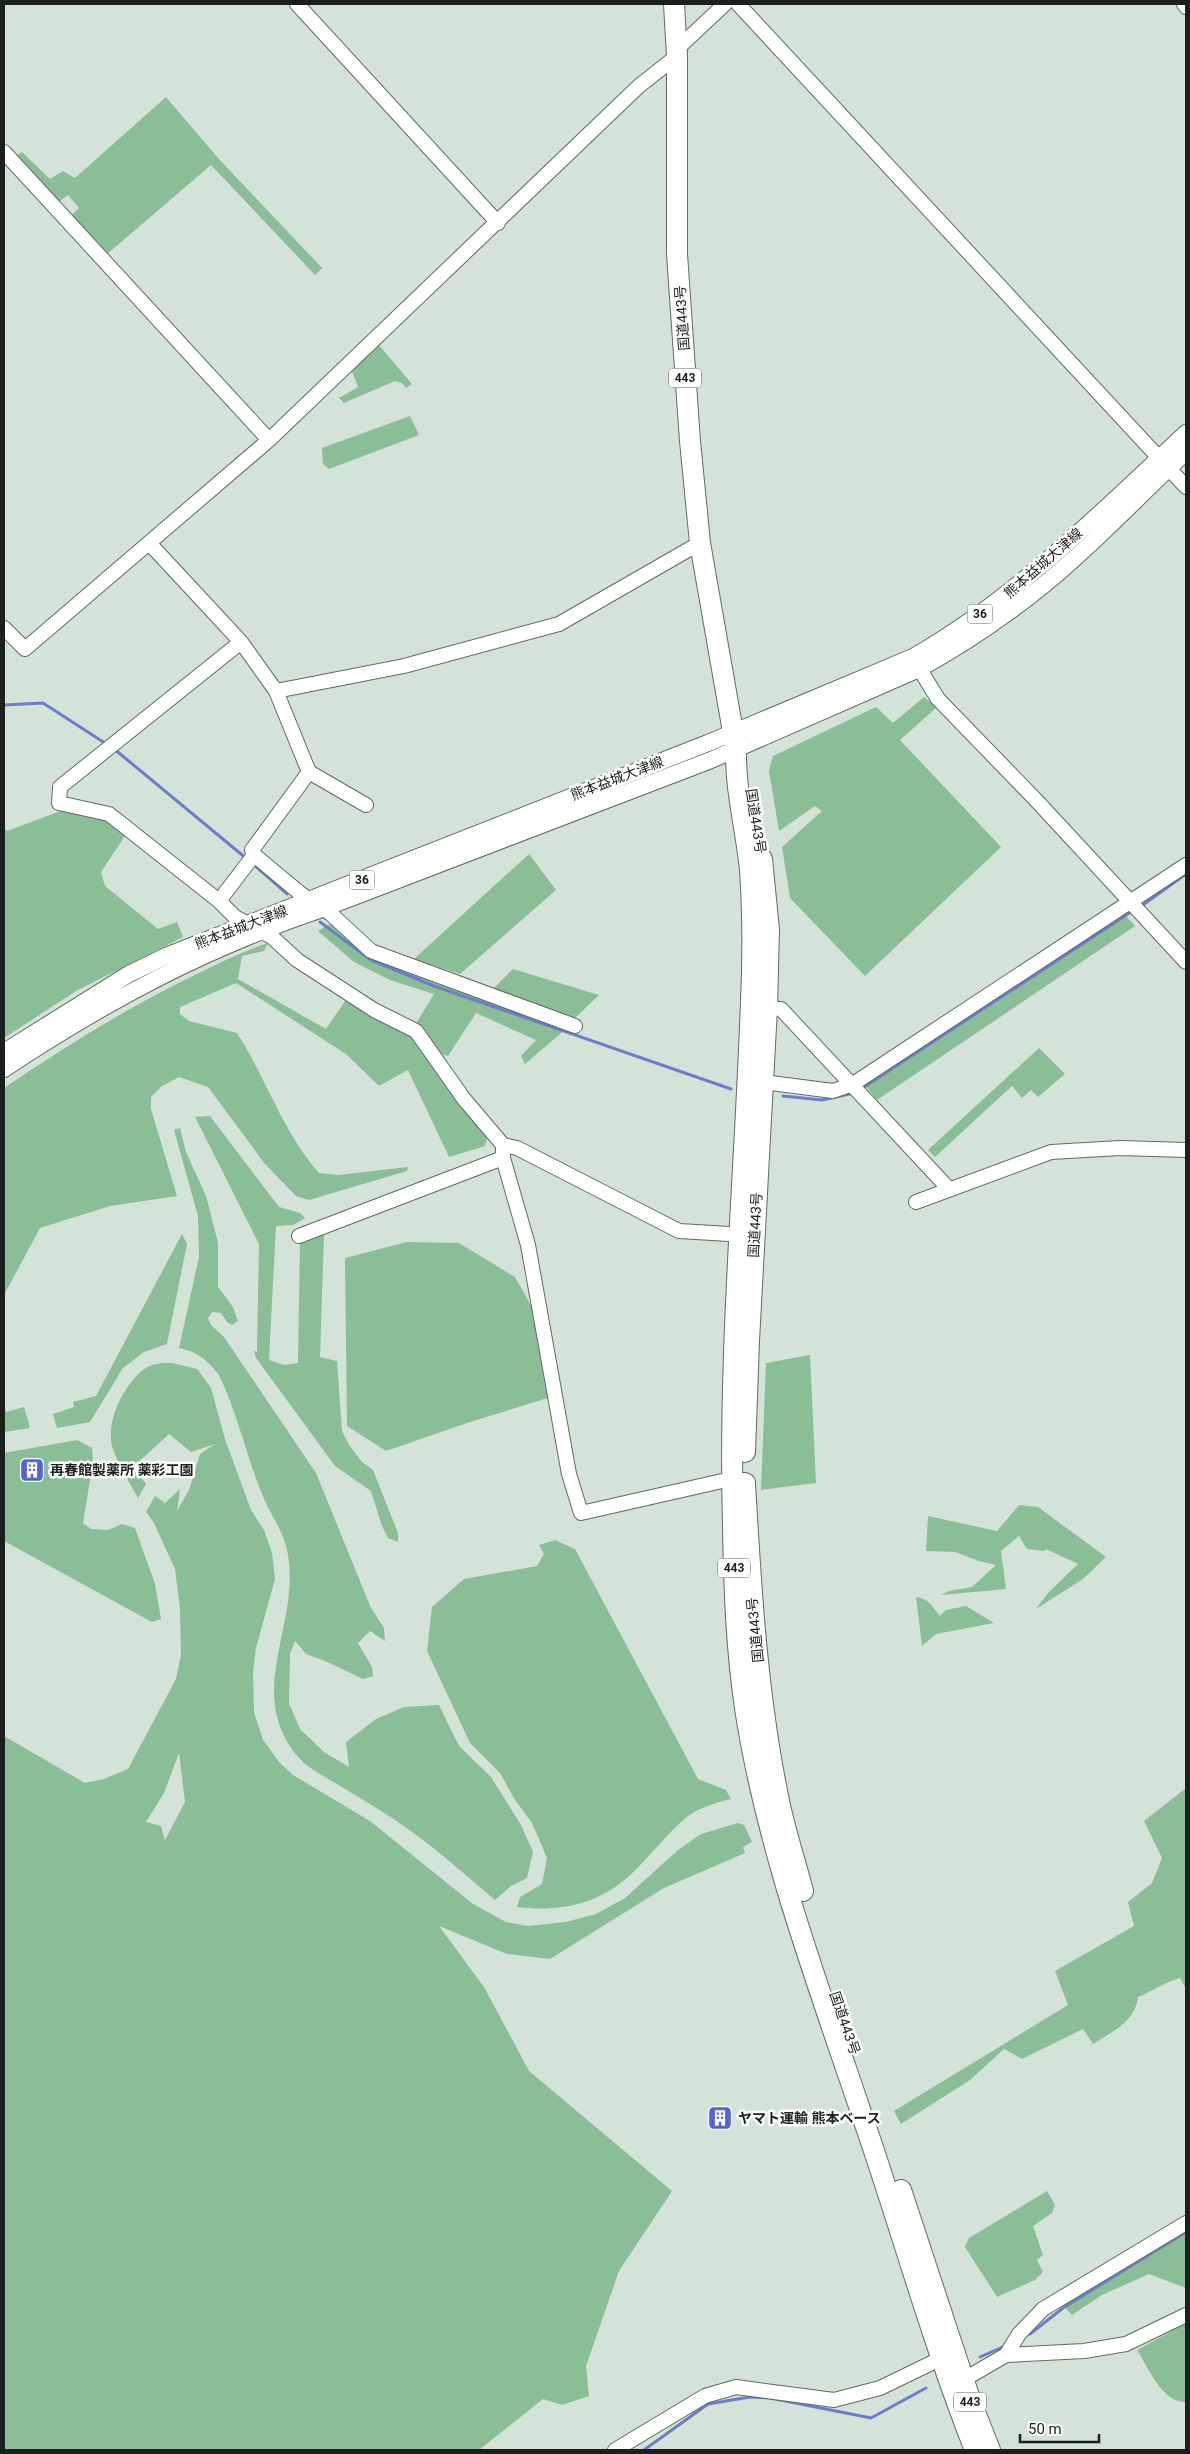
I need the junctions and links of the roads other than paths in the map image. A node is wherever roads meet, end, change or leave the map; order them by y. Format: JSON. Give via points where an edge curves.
{"nodes":[{"id":1,"x":297,"y":4,"type":"edge"},
{"id":2,"x":674,"y":4,"type":"edge"},
{"id":3,"x":725,"y":4,"type":"edge"},
{"id":4,"x":738,"y":4,"type":"edge"},
{"id":5,"x":1184,"y":4,"type":"edge"},
{"id":6,"x":1186,"y":7,"type":"edge"},
{"id":7,"x":677,"y":52,"type":"junction"},
{"id":8,"x":4,"y":152,"type":"edge"},
{"id":9,"x":498,"y":223,"type":"junction"},
{"id":10,"x":1186,"y":433,"type":"edge"},
{"id":11,"x":269,"y":440,"type":"junction"},
{"id":12,"x":1186,"y":452,"type":"edge"},
{"id":13,"x":1164,"y":464,"type":"junction"},
{"id":14,"x":1186,"y":487,"type":"edge"},
{"id":15,"x":700,"y":543,"type":"junction"},
{"id":16,"x":150,"y":544,"type":"junction"},
{"id":17,"x":4,"y":628,"type":"edge"},
{"id":18,"x":241,"y":642,"type":"junction"},
{"id":19,"x":916,"y":663,"type":"junction"},
{"id":20,"x":276,"y":691,"type":"junction"},
{"id":21,"x":734,"y":740,"type":"junction"},
{"id":22,"x":309,"y":772,"type":"junction"},
{"id":23,"x":366,"y":805,"type":"dead end"},
{"id":24,"x":251,"y":860,"type":"junction"},
{"id":25,"x":1186,"y":865,"type":"edge"},
{"id":26,"x":219,"y":901,"type":"junction"},
{"id":27,"x":316,"y":905,"type":"junction"},
{"id":28,"x":1134,"y":908,"type":"junction"},
{"id":29,"x":253,"y":927,"type":"junction"},
{"id":30,"x":1186,"y":962,"type":"edge"},
{"id":31,"x":767,"y":1008,"type":"junction"},
{"id":32,"x":575,"y":1026,"type":"dead end"},
{"id":33,"x":4,"y":1052,"type":"edge"},
{"id":34,"x":4,"y":1069,"type":"edge"},
{"id":35,"x":763,"y":1082,"type":"junction"},
{"id":36,"x":857,"y":1089,"type":"junction"},
{"id":37,"x":1186,"y":1150,"type":"edge"},
{"id":38,"x":503,"y":1152,"type":"junction"},
{"id":39,"x":949,"y":1189,"type":"junction"},
{"id":40,"x":916,"y":1202,"type":"dead end"},
{"id":41,"x":746,"y":1235,"type":"junction"},
{"id":42,"x":299,"y":1236,"type":"dead end"},
{"id":43,"x":738,"y":1480,"type":"junction"},
{"id":44,"x":1186,"y":2223,"type":"edge"},
{"id":45,"x":1186,"y":2315,"type":"edge"},
{"id":46,"x":948,"y":2355,"type":"junction"},
{"id":47,"x":1006,"y":2356,"type":"junction"},
{"id":48,"x":963,"y":2380,"type":"junction"},
{"id":49,"x":615,"y":2450,"type":"edge"},
{"id":50,"x":974,"y":2450,"type":"edge"},
{"id":51,"x":990,"y":2450,"type":"edge"}],
"edges":[{"from":1,"to":9,"type":"street"},
{"from":2,"to":7,"type":"highway","name":"国道443号","number":"443"},
{"from":3,"to":7,"type":"street"},
{"from":4,"to":13,"type":"street"},
{"from":5,"to":6,"type":"street"},
{"from":7,"to":9,"type":"street"},
{"from":7,"to":15,"type":"highway","name":"国道443号","number":"443","via":[[678,254]]},
{"from":8,"to":11,"type":"street"},
{"from":9,"to":11,"type":"street"},
{"from":10,"to":13,"type":"main road","name":"熊本益城大津線","number":"36"},
{"from":11,"to":16,"type":"street"},
{"from":12,"to":13,"type":"main road","name":"熊本益城大津線","number":"36"},
{"from":13,"to":14,"type":"street"},
{"from":13,"to":19,"type":"main road","name":"熊本益城大津線","number":"36","via":[[1069,563],[1012,609],[947,654]]},
{"from":15,"to":20,"type":"street","via":[[559,624],[404,666]]},
{"from":15,"to":21,"type":"highway","name":"国道443号","number":"443"},
{"from":16,"to":17,"type":"street","via":[[24,649]]},
{"from":16,"to":18,"type":"street"},
{"from":18,"to":20,"type":"street"},
{"from":18,"to":26,"type":"street","via":[[60,787],[59,803],[109,814]]},
{"from":19,"to":21,"type":"main road","name":"熊本益城大津線","number":"36","via":[[839,706]]},
{"from":19,"to":28,"type":"street","via":[[938,699]]},
{"from":20,"to":22,"type":"street"},
{"from":21,"to":27,"type":"main road","name":"熊本益城大津線","number":"36","via":[[711,760]]},
{"from":21,"to":31,"type":"highway","name":"国道443号","number":"443","via":[[748,771],[760,848],[769,930]]},
{"from":21,"to":41,"type":"highway","name":"国道443号","number":"443","via":[[735,775],[747,850],[753,928]]},
{"from":22,"to":23,"type":"street"},
{"from":22,"to":24,"type":"street","via":[[252,850]]},
{"from":24,"to":26,"type":"street"},
{"from":24,"to":27,"type":"street"},
{"from":25,"to":28,"type":"street"},
{"from":26,"to":29,"type":"street","via":[[235,917]]},
{"from":27,"to":29,"type":"main road","name":"熊本益城大津線","number":"36"},
{"from":27,"to":32,"type":"street","via":[[332,914],[371,951]]},
{"from":28,"to":30,"type":"street"},
{"from":28,"to":36,"type":"street"},
{"from":29,"to":33,"type":"main road","name":"熊本益城大津線","number":"36","via":[[166,956],[129,974]]},
{"from":29,"to":34,"type":"main road","name":"熊本益城大津線","number":"36","via":[[142,984]]},
{"from":29,"to":38,"type":"street","via":[[272,937],[297,960],[374,1010],[416,1030]]},
{"from":31,"to":35,"type":"highway","name":"国道443号","number":"443"},
{"from":31,"to":36,"type":"street","via":[[781,1009]]},
{"from":35,"to":36,"type":"street","via":[[833,1091]]},
{"from":35,"to":41,"type":"highway","name":"国道443号","number":"443"},
{"from":36,"to":39,"type":"street"},
{"from":37,"to":39,"type":"street","via":[[1120,1148],[1051,1152]]},
{"from":38,"to":41,"type":"street","via":[[526,1152],[679,1231]]},
{"from":38,"to":42,"type":"street"},
{"from":38,"to":43,"type":"street","via":[[528,1245],[569,1474],[580,1513]]},
{"from":39,"to":40,"type":"street"},
{"from":41,"to":43,"type":"highway","name":"国道443号","number":"443"},
{"from":43,"to":46,"type":"highway","name":"国道443号","number":"443","via":[[761,1695],[778,1798],[818,1946]]},
{"from":44,"to":47,"type":"street","via":[[1043,2309],[1019,2334]]},
{"from":45,"to":47,"type":"street","via":[[1126,2344],[1084,2351]]},
{"from":46,"to":48,"type":"highway","name":"国道443号","number":"443"},
{"from":46,"to":49,"type":"street","via":[[880,2388],[834,2400],[736,2387],[705,2396]]},
{"from":46,"to":50,"type":"highway","name":"国道443号","number":"443"},
{"from":47,"to":48,"type":"street"},
{"from":48,"to":51,"type":"highway","name":"国道443号","number":"443"}]}
